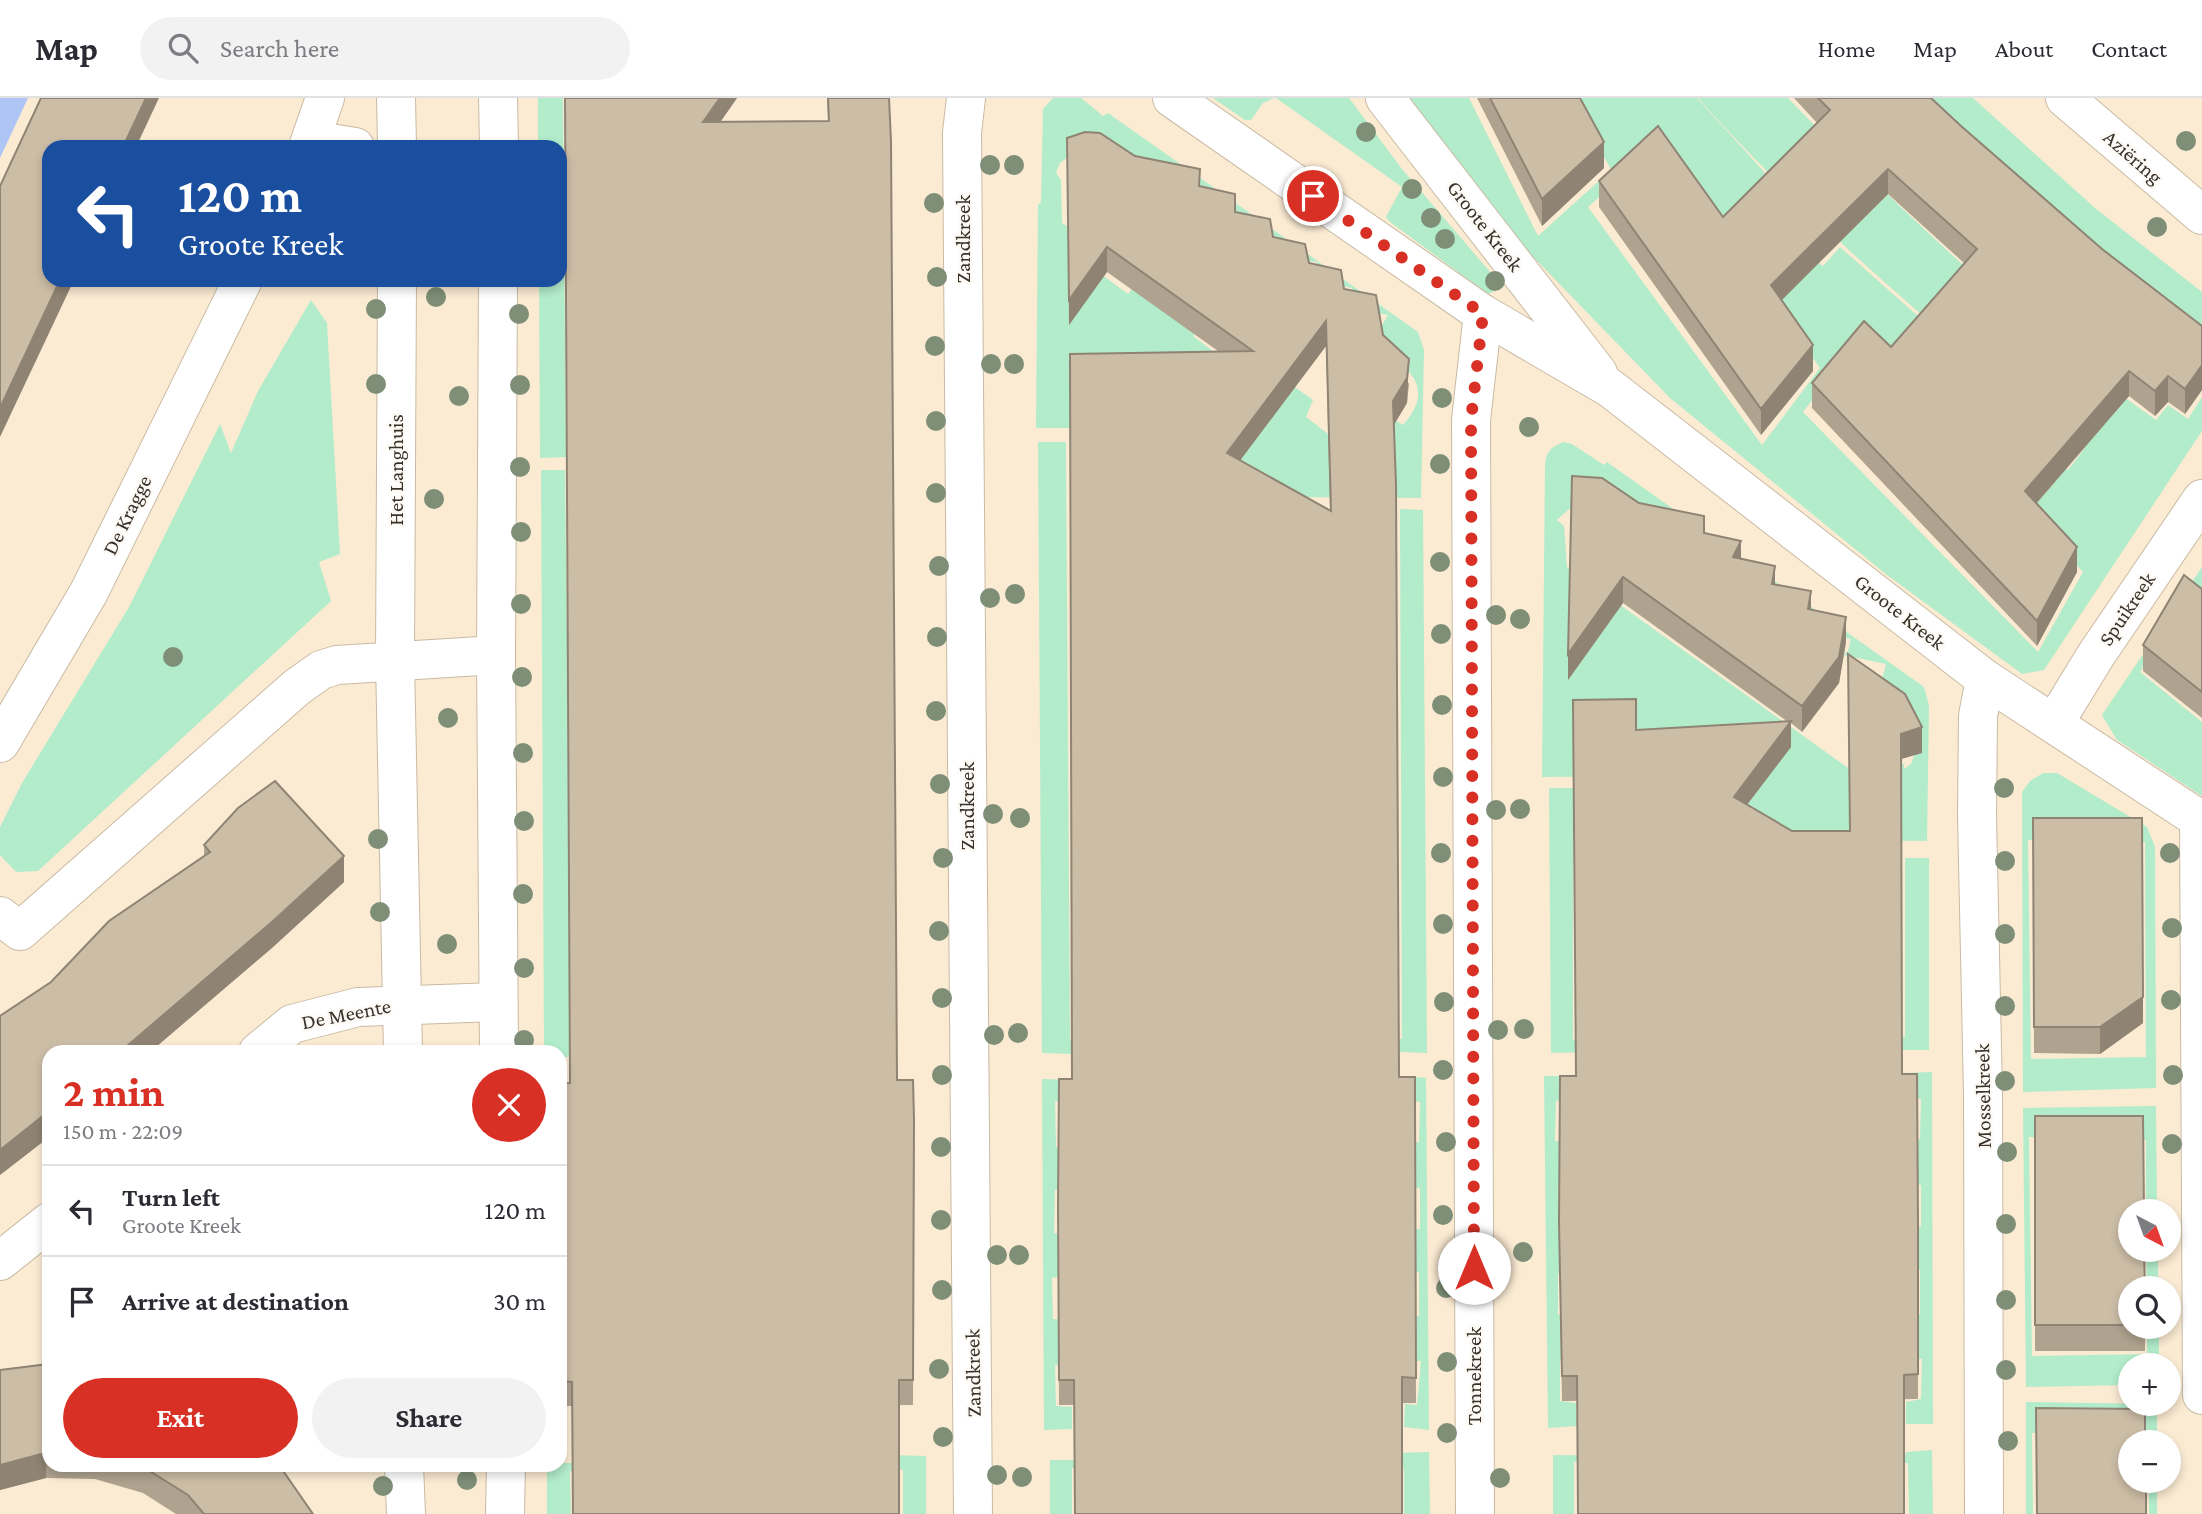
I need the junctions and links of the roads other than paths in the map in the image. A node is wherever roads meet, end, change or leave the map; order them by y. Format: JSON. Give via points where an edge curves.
{"nodes":[{"id":1,"x":325,"y":98,"type":"edge"},
{"id":2,"x":396,"y":98,"type":"edge"},
{"id":3,"x":498,"y":98,"type":"edge"},
{"id":4,"x":966,"y":98,"type":"edge"},
{"id":5,"x":1172,"y":98,"type":"edge"},
{"id":6,"x":1385,"y":98,"type":"edge"},
{"id":7,"x":2065,"y":98,"type":"edge"},
{"id":8,"x":311,"y":140,"type":"edge"},
{"id":9,"x":397,"y":140,"type":"edge"},
{"id":10,"x":499,"y":140,"type":"edge"},
{"id":11,"x":2202,"y":215,"type":"edge"},
{"id":12,"x":240,"y":287,"type":"edge"},
{"id":13,"x":397,"y":287,"type":"edge"},
{"id":14,"x":498,"y":287,"type":"edge"},
{"id":15,"x":1483,"y":314,"type":"junction"},
{"id":16,"x":1610,"y":388,"type":"junction"},
{"id":17,"x":2202,"y":499,"type":"edge"},
{"id":18,"x":496,"y":655,"type":"junction"},
{"id":19,"x":395,"y":660,"type":"junction"},
{"id":20,"x":1984,"y":679,"type":"junction"},
{"id":21,"x":2054,"y":722,"type":"junction"},
{"id":22,"x":0,"y":743,"type":"edge"},
{"id":23,"x":2200,"y":820,"type":"edge"},
{"id":24,"x":7,"y":931,"type":"edge"},
{"id":25,"x":496,"y":1002,"type":"junction"},
{"id":26,"x":401,"y":1003,"type":"junction"},
{"id":27,"x":266,"y":1045,"type":"edge"},
{"id":28,"x":403,"y":1045,"type":"edge"},
{"id":29,"x":499,"y":1045,"type":"edge"},
{"id":30,"x":42,"y":1228,"type":"edge"},
{"id":31,"x":0,"y":1261,"type":"edge"},
{"id":32,"x":2202,"y":1395,"type":"edge"},
{"id":33,"x":404,"y":1472,"type":"edge"},
{"id":34,"x":506,"y":1472,"type":"edge"},
{"id":35,"x":406,"y":1514,"type":"edge"},
{"id":36,"x":505,"y":1514,"type":"edge"},
{"id":37,"x":973,"y":1514,"type":"edge"},
{"id":38,"x":1475,"y":1514,"type":"edge"},
{"id":39,"x":1984,"y":1514,"type":"edge"}],
"edges":[{"from":1,"to":8,"type":"street"},
{"from":2,"to":9,"type":"street"},
{"from":3,"to":10,"type":"street"},
{"from":4,"to":37,"type":"street","name":"Zandkreek","via":[[962,133]]},
{"from":5,"to":15,"type":"street","name":"Groote Kreek"},
{"from":6,"to":16,"type":"street","name":"Groote Kreek"},
{"from":7,"to":11,"type":"street","name":"Aziëring"},
{"from":12,"to":22,"type":"street","name":"De Kragge","via":[[89,592]]},
{"from":13,"to":19,"type":"street","name":"Het Langhuis"},
{"from":14,"to":18,"type":"street"},
{"from":15,"to":16,"type":"street","name":"Groote Kreek"},
{"from":15,"to":38,"type":"street","name":"Tonnekreek","via":[[1471,420]]},
{"from":16,"to":20,"type":"street","name":"Groote Kreek"},
{"from":17,"to":21,"type":"street","name":"Spuikreek"},
{"from":18,"to":19,"type":"street"},
{"from":18,"to":25,"type":"street"},
{"from":19,"to":24,"type":"street","via":[[337,665],[309,677]]},
{"from":19,"to":26,"type":"street","name":"Het Langhuis"},
{"from":20,"to":21,"type":"street","name":"Groote Kreek"},
{"from":20,"to":39,"type":"street","name":"Mosselkreek","via":[[1978,716],[1977,803]]},
{"from":21,"to":23,"type":"street","name":"Groote Kreek"},
{"from":23,"to":32,"type":"street"},
{"from":25,"to":26,"type":"street"},
{"from":25,"to":29,"type":"street"},
{"from":26,"to":27,"type":"street","name":"De Meente","via":[[358,1007],[292,1024]]},
{"from":26,"to":28,"type":"street","name":"Het Langhuis"},
{"from":30,"to":31,"type":"street"},
{"from":33,"to":35,"type":"street"},
{"from":34,"to":36,"type":"street"}]}
